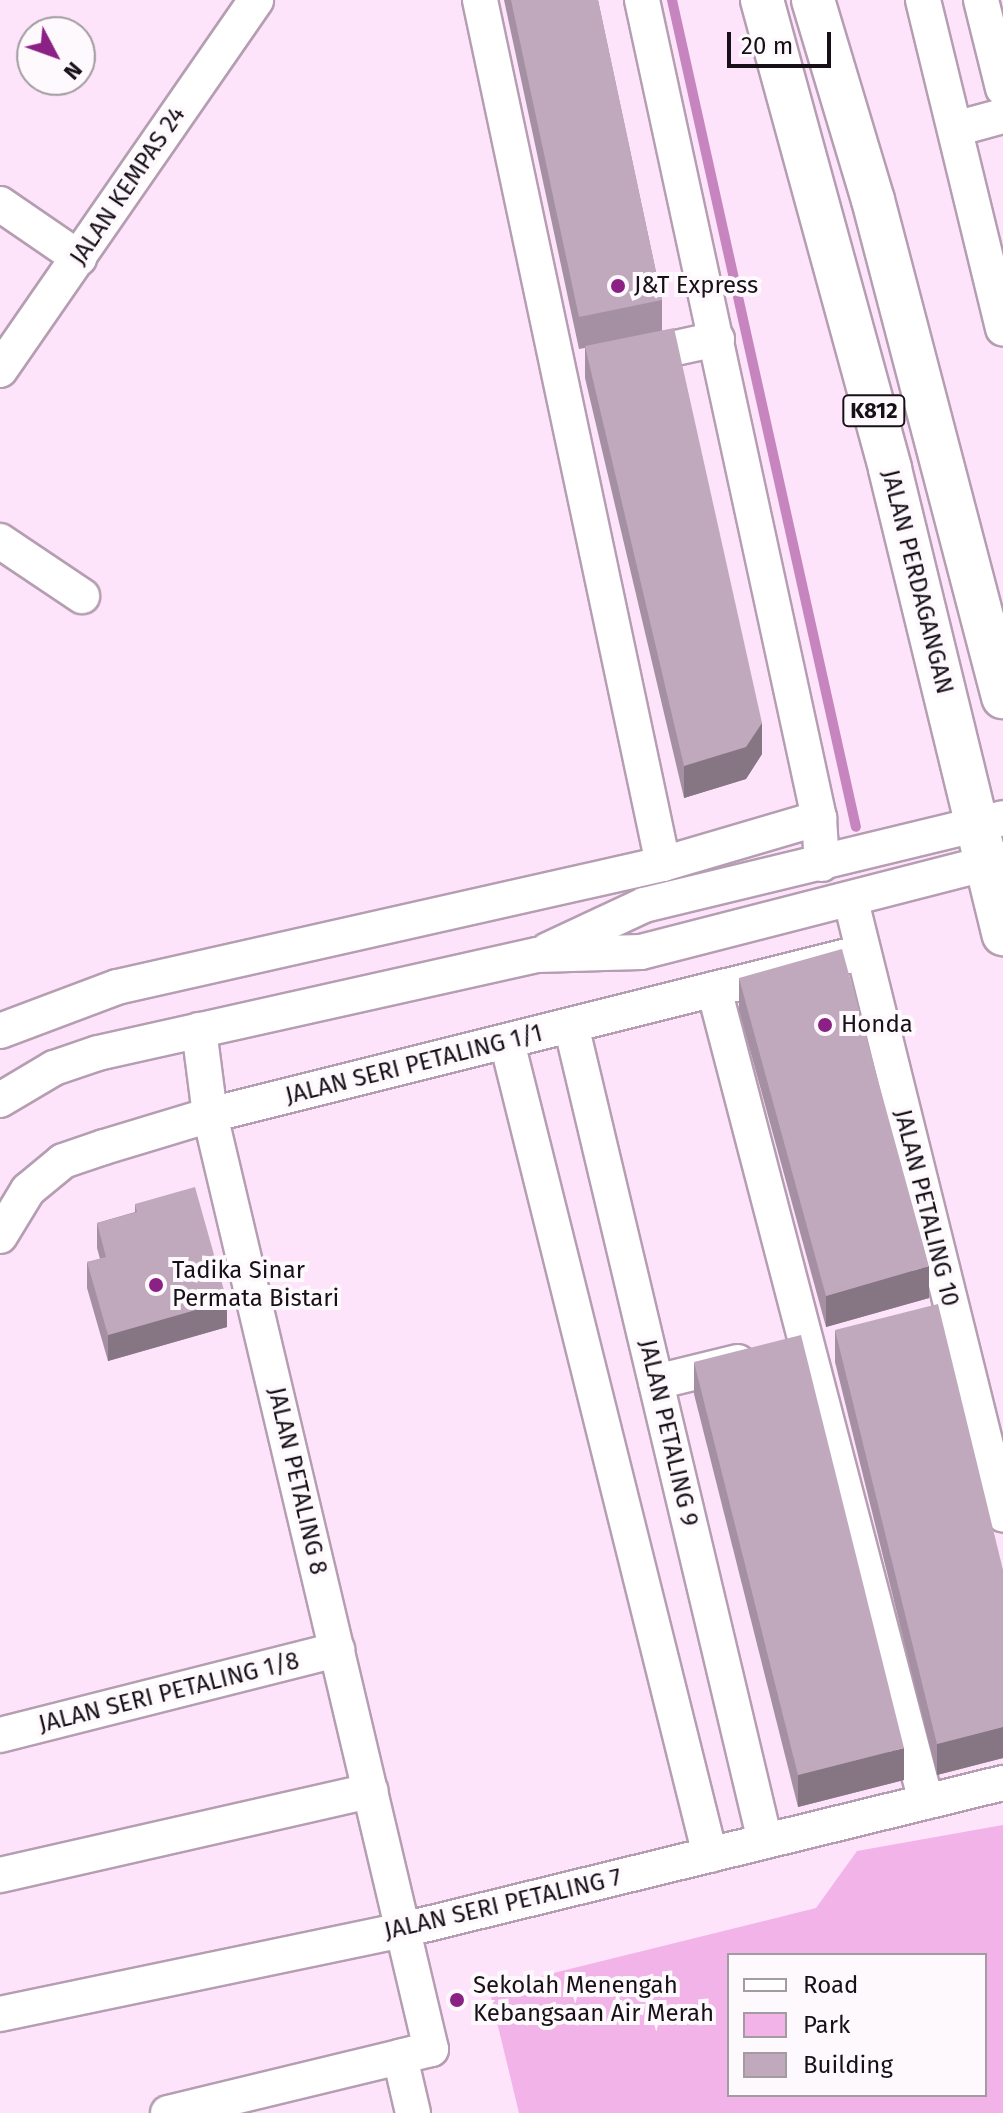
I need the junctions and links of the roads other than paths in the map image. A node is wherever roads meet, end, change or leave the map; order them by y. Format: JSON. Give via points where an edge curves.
{"nodes":[{"id":1,"x":480,"y":0,"type":"edge"},
{"id":2,"x":642,"y":0,"type":"edge"},
{"id":3,"x":762,"y":0,"type":"edge"},
{"id":4,"x":813,"y":0,"type":"edge"},
{"id":5,"x":923,"y":0,"type":"edge"},
{"id":6,"x":981,"y":0,"type":"edge"},
{"id":7,"x":248,"y":3,"type":"edge"},
{"id":8,"x":1003,"y":88,"type":"edge"},
{"id":9,"x":1003,"y":116,"type":"edge"},
{"id":10,"x":955,"y":129,"type":"junction"},
{"id":11,"x":0,"y":204,"type":"edge"},
{"id":12,"x":79,"y":258,"type":"junction"},
{"id":13,"x":997,"y":276,"type":"edge"},
{"id":14,"x":1003,"y":328,"type":"edge"},
{"id":15,"x":717,"y":339,"type":"junction"},
{"id":16,"x":587,"y":369,"type":"junction"},
{"id":17,"x":0,"y":370,"type":"edge"},
{"id":18,"x":0,"y":541,"type":"edge"},
{"id":19,"x":82,"y":596,"type":"dead end"},
{"id":20,"x":1003,"y":697,"type":"edge"},
{"id":21,"x":819,"y":818,"type":"junction"},
{"id":22,"x":989,"y":821,"type":"edge"},
{"id":23,"x":995,"y":861,"type":"edge"},
{"id":24,"x":663,"y":864,"type":"junction"},
{"id":25,"x":822,"y":864,"type":"junction"},
{"id":26,"x":851,"y":901,"type":"junction"},
{"id":27,"x":1003,"y":934,"type":"edge"},
{"id":28,"x":863,"y":952,"type":"junction"},
{"id":29,"x":537,"y":955,"type":"junction"},
{"id":30,"x":714,"y":989,"type":"junction"},
{"id":31,"x":571,"y":1025,"type":"junction"},
{"id":32,"x":199,"y":1030,"type":"junction"},
{"id":33,"x":0,"y":1031,"type":"edge"},
{"id":34,"x":507,"y":1042,"type":"junction"},
{"id":35,"x":0,"y":1100,"type":"edge"},
{"id":36,"x":210,"y":1115,"type":"junction"},
{"id":37,"x":0,"y":1236,"type":"edge"},
{"id":38,"x":821,"y":1342,"type":"junction"},
{"id":39,"x":656,"y":1382,"type":"junction"},
{"id":40,"x":1003,"y":1514,"type":"edge"},
{"id":41,"x":337,"y":1650,"type":"junction"},
{"id":42,"x":0,"y":1735,"type":"edge"},
{"id":43,"x":1003,"y":1783,"type":"edge"},
{"id":44,"x":371,"y":1791,"type":"junction"},
{"id":45,"x":926,"y":1802,"type":"junction"},
{"id":46,"x":765,"y":1841,"type":"junction"},
{"id":47,"x":710,"y":1855,"type":"junction"},
{"id":48,"x":0,"y":1875,"type":"edge"},
{"id":49,"x":403,"y":1930,"type":"junction"},
{"id":50,"x":0,"y":2014,"type":"edge"},
{"id":51,"x":400,"y":2057,"type":"junction"},
{"id":52,"x":168,"y":2113,"type":"edge"},
{"id":53,"x":413,"y":2113,"type":"edge"}],
"edges":[{"from":1,"to":16,"type":"street"},
{"from":2,"to":15,"type":"street"},
{"from":3,"to":22,"type":"main road","name":"JALAN PERDAGANGAN","number":"K812"},
{"from":4,"to":20,"type":"main road","number":"K812","via":[[873,200]]},
{"from":5,"to":10,"type":"street"},
{"from":6,"to":8,"type":"street"},
{"from":7,"to":12,"type":"street","name":"JALAN KEMPAS 24"},
{"from":9,"to":10,"type":"street"},
{"from":10,"to":13,"type":"street"},
{"from":11,"to":12,"type":"street"},
{"from":12,"to":17,"type":"street","name":"JALAN KEMPAS 24"},
{"from":13,"to":14,"type":"street"},
{"from":15,"to":16,"type":"street"},
{"from":15,"to":21,"type":"street"},
{"from":16,"to":24,"type":"street"},
{"from":18,"to":19,"type":"street"},
{"from":21,"to":24,"type":"street"},
{"from":21,"to":25,"type":"street"},
{"from":22,"to":23,"type":"main road","name":"JALAN PERDAGANGAN","number":"K812"},
{"from":22,"to":25,"type":"street"},
{"from":23,"to":26,"type":"street"},
{"from":23,"to":27,"type":"main road","name":"JALAN PERDAGANGAN","number":"K812"},
{"from":24,"to":33,"type":"street","via":[[117,987]]},
{"from":25,"to":29,"type":"street","via":[[644,905]]},
{"from":26,"to":28,"type":"street","name":"JALAN PETALING 10"},
{"from":26,"to":29,"type":"street","via":[[641,952]]},
{"from":28,"to":30,"type":"street","name":"JALAN SERI PETALING 1/1"},
{"from":28,"to":40,"type":"street","name":"JALAN PETALING 10","via":[[937,1314]]},
{"from":29,"to":32,"type":"street"},
{"from":30,"to":31,"type":"street","name":"JALAN SERI PETALING 1/1"},
{"from":30,"to":38,"type":"street"},
{"from":31,"to":34,"type":"street","name":"JALAN SERI PETALING 1/1"},
{"from":31,"to":39,"type":"street","name":"JALAN PETALING 9"},
{"from":32,"to":35,"type":"street","via":[[54,1068]]},
{"from":32,"to":36,"type":"street","name":"JALAN PETALING 8"},
{"from":34,"to":36,"type":"street","name":"JALAN SERI PETALING 1/1"},
{"from":34,"to":47,"type":"street"},
{"from":36,"to":37,"type":"street","name":"JALAN SERI PETALING 1/1","via":[[63,1161],[28,1190]]},
{"from":36,"to":41,"type":"street","name":"JALAN PETALING 8"},
{"from":38,"to":39,"type":"street"},
{"from":38,"to":45,"type":"street"},
{"from":39,"to":46,"type":"street","name":"JALAN PETALING 9"},
{"from":41,"to":42,"type":"street","name":"JALAN SERI PETALING 1/8"},
{"from":41,"to":44,"type":"street","name":"JALAN PETALING 8"},
{"from":43,"to":45,"type":"street","name":"JALAN SERI PETALING 7"},
{"from":44,"to":48,"type":"street"},
{"from":44,"to":49,"type":"street","name":"JALAN PETALING 8"},
{"from":45,"to":46,"type":"street","name":"JALAN SERI PETALING 7"},
{"from":46,"to":47,"type":"street","name":"JALAN SERI PETALING 7"},
{"from":47,"to":49,"type":"street","name":"JALAN SERI PETALING 7"},
{"from":49,"to":50,"type":"street","name":"JALAN SERI PETALING 7"},
{"from":49,"to":51,"type":"street","name":"JALAN PETALING 8","via":[[431,2049]]},
{"from":51,"to":52,"type":"street"},
{"from":51,"to":53,"type":"street"}]}
